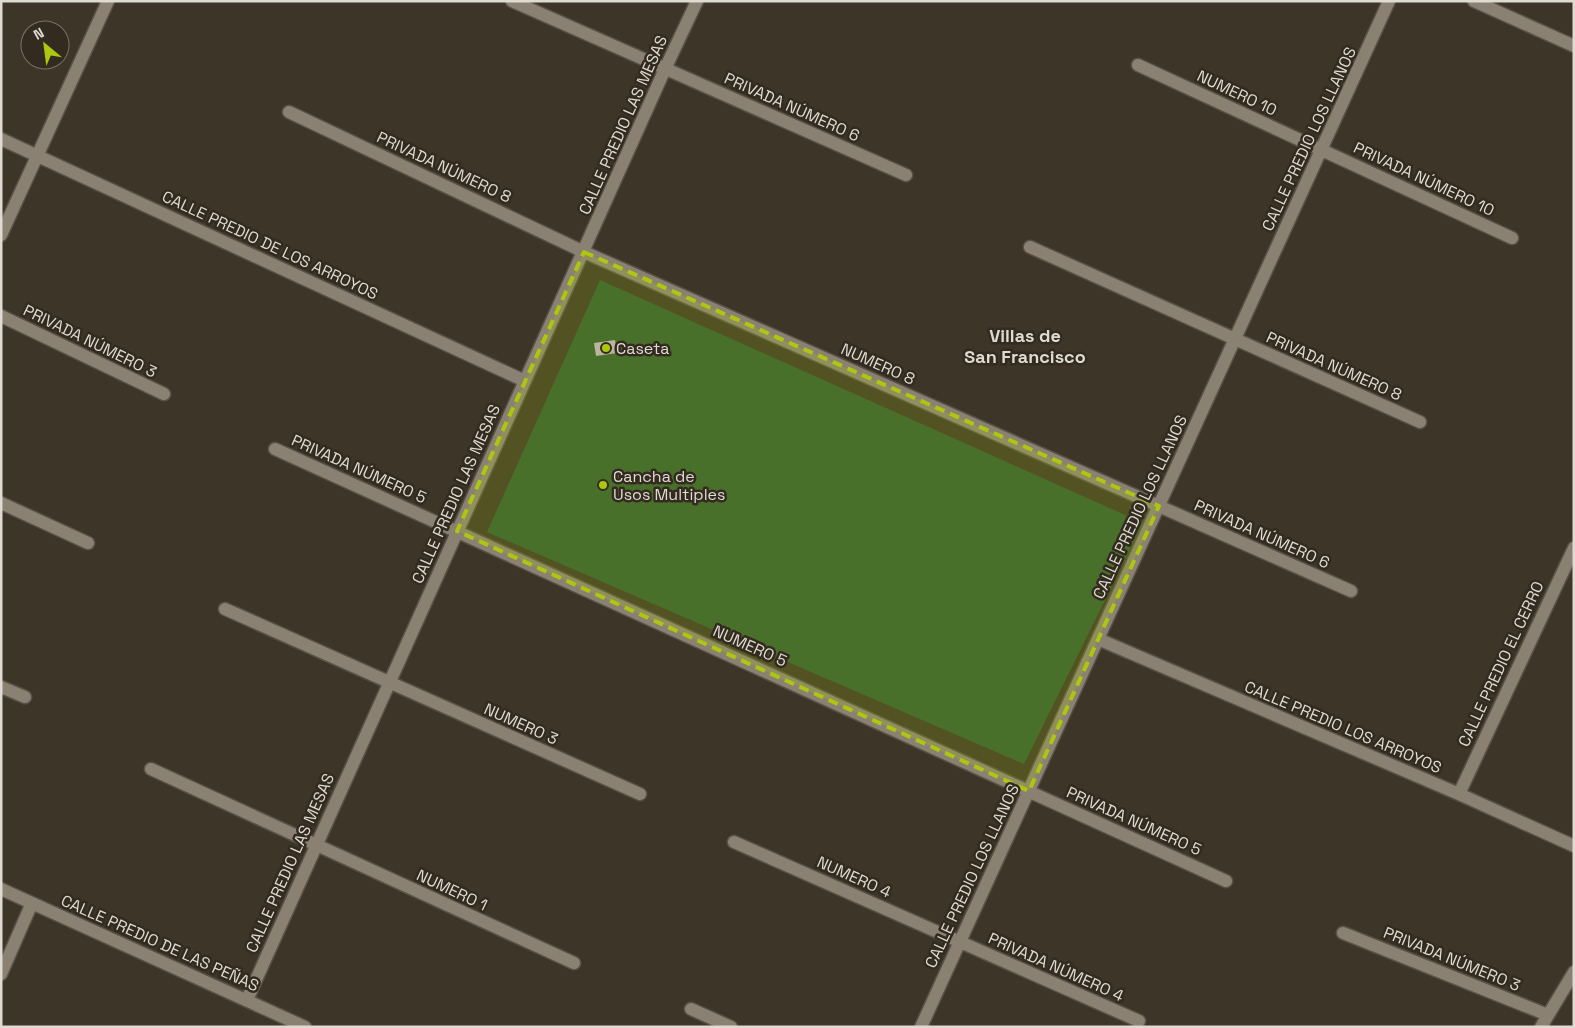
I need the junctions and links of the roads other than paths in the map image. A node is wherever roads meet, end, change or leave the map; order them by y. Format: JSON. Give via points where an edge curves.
{"nodes":[{"id":1,"x":108,"y":1,"type":"edge"},
{"id":2,"x":512,"y":1,"type":"edge"},
{"id":3,"x":697,"y":1,"type":"edge"},
{"id":4,"x":1389,"y":1,"type":"edge"},
{"id":5,"x":1474,"y":1,"type":"edge"},
{"id":6,"x":1574,"y":46,"type":"edge"},
{"id":7,"x":1138,"y":65,"type":"dead end"},
{"id":8,"x":666,"y":69,"type":"junction"},
{"id":9,"x":289,"y":112,"type":"dead end"},
{"id":10,"x":1,"y":139,"type":"edge"},
{"id":11,"x":1322,"y":150,"type":"junction"},
{"id":12,"x":37,"y":156,"type":"junction"},
{"id":13,"x":906,"y":175,"type":"dead end"},
{"id":14,"x":1,"y":236,"type":"edge"},
{"id":15,"x":1512,"y":238,"type":"dead end"},
{"id":16,"x":1030,"y":247,"type":"dead end"},
{"id":17,"x":584,"y":252,"type":"junction"},
{"id":18,"x":1,"y":316,"type":"edge"},
{"id":19,"x":1235,"y":339,"type":"junction"},
{"id":20,"x":525,"y":381,"type":"junction"},
{"id":21,"x":164,"y":394,"type":"dead end"},
{"id":22,"x":1420,"y":422,"type":"dead end"},
{"id":23,"x":275,"y":449,"type":"dead end"},
{"id":24,"x":1,"y":503,"type":"edge"},
{"id":25,"x":1159,"y":506,"type":"junction"},
{"id":26,"x":457,"y":532,"type":"junction"},
{"id":27,"x":88,"y":543,"type":"dead end"},
{"id":28,"x":1574,"y":548,"type":"edge"},
{"id":29,"x":1352,"y":591,"type":"dead end"},
{"id":30,"x":225,"y":609,"type":"dead end"},
{"id":31,"x":1098,"y":639,"type":"junction"},
{"id":32,"x":390,"y":683,"type":"junction"},
{"id":33,"x":1,"y":687,"type":"edge"},
{"id":34,"x":25,"y":697,"type":"dead end"},
{"id":35,"x":151,"y":769,"type":"dead end"},
{"id":36,"x":1029,"y":791,"type":"junction"},
{"id":37,"x":640,"y":794,"type":"dead end"},
{"id":38,"x":1459,"y":794,"type":"junction"},
{"id":39,"x":734,"y":842,"type":"dead end"},
{"id":40,"x":316,"y":845,"type":"junction"},
{"id":41,"x":1574,"y":846,"type":"edge"},
{"id":42,"x":1226,"y":881,"type":"dead end"},
{"id":43,"x":1,"y":889,"type":"edge"},
{"id":44,"x":32,"y":903,"type":"junction"},
{"id":45,"x":1343,"y":933,"type":"dead end"},
{"id":46,"x":960,"y":942,"type":"junction"},
{"id":47,"x":574,"y":963,"type":"dead end"},
{"id":48,"x":1574,"y":972,"type":"edge"},
{"id":49,"x":1,"y":974,"type":"edge"},
{"id":50,"x":247,"y":1000,"type":"junction"},
{"id":51,"x":691,"y":1009,"type":"dead end"},
{"id":52,"x":1548,"y":1015,"type":"junction"},
{"id":53,"x":1138,"y":1021,"type":"dead end"},
{"id":54,"x":305,"y":1027,"type":"edge"},
{"id":55,"x":731,"y":1027,"type":"edge"},
{"id":56,"x":921,"y":1027,"type":"edge"},
{"id":57,"x":1541,"y":1027,"type":"edge"}],
"edges":[{"from":1,"to":12,"type":"street"},
{"from":2,"to":8,"type":"street","name":"PRIVADA NÚMERO 6"},
{"from":3,"to":8,"type":"street","name":"CALLE PREDIO LAS MESAS"},
{"from":4,"to":11,"type":"street","name":"CALLE PREDIO LOS LLANOS"},
{"from":5,"to":6,"type":"street"},
{"from":7,"to":11,"type":"street","name":"NUMERO 10"},
{"from":8,"to":13,"type":"street","name":"PRIVADA NÚMERO 6"},
{"from":8,"to":17,"type":"street","name":"CALLE PREDIO LAS MESAS"},
{"from":9,"to":17,"type":"street","name":"PRIVADA NÚMERO 8"},
{"from":10,"to":12,"type":"street","name":"CALLE PREDIO DE LOS ARROYOS"},
{"from":11,"to":15,"type":"street","name":"PRIVADA NÚMERO 10"},
{"from":11,"to":19,"type":"street","name":"CALLE PREDIO LOS LLANOS"},
{"from":12,"to":14,"type":"street"},
{"from":12,"to":20,"type":"street","name":"CALLE PREDIO DE LOS ARROYOS"},
{"from":16,"to":19,"type":"street"},
{"from":17,"to":20,"type":"street","name":"CALLE PREDIO LAS MESAS"},
{"from":17,"to":25,"type":"street","name":"NUMERO 8"},
{"from":18,"to":21,"type":"street","name":"PRIVADA NÚMERO 3"},
{"from":19,"to":22,"type":"street","name":"PRIVADA NÚMERO 8"},
{"from":19,"to":25,"type":"street","name":"CALLE PREDIO LOS LLANOS"},
{"from":20,"to":26,"type":"street","name":"CALLE PREDIO LAS MESAS"},
{"from":23,"to":26,"type":"street","name":"PRIVADA NÚMERO 5"},
{"from":24,"to":27,"type":"street"},
{"from":25,"to":29,"type":"street","name":"PRIVADA NÚMERO 6"},
{"from":25,"to":31,"type":"street","name":"CALLE PREDIO LOS LLANOS"},
{"from":26,"to":32,"type":"street","name":"CALLE PREDIO LAS MESAS"},
{"from":26,"to":36,"type":"street","name":"NUMERO 5"},
{"from":28,"to":38,"type":"street","name":"CALLE PREDIO EL CERRO"},
{"from":30,"to":32,"type":"street"},
{"from":31,"to":36,"type":"street","name":"CALLE PREDIO LOS LLANOS"},
{"from":31,"to":38,"type":"street","name":"CALLE PREDIO LOS ARROYOS"},
{"from":32,"to":37,"type":"street","name":"NUMERO 3"},
{"from":32,"to":40,"type":"street","name":"CALLE PREDIO LAS MESAS"},
{"from":33,"to":34,"type":"street"},
{"from":35,"to":40,"type":"street","name":"NUMERO 1"},
{"from":36,"to":42,"type":"street","name":"PRIVADA NÚMERO 5"},
{"from":36,"to":46,"type":"street","name":"CALLE PREDIO LOS LLANOS"},
{"from":38,"to":41,"type":"street","name":"CALLE PREDIO LOS ARROYOS"},
{"from":39,"to":46,"type":"street","name":"NUMERO 4"},
{"from":40,"to":47,"type":"street","name":"NUMERO 1"},
{"from":40,"to":50,"type":"street","name":"CALLE PREDIO LAS MESAS"},
{"from":43,"to":44,"type":"street","name":"CALLE PREDIO DE LAS PEÑAS"},
{"from":44,"to":49,"type":"street"},
{"from":44,"to":50,"type":"street","name":"CALLE PREDIO DE LAS PEÑAS"},
{"from":45,"to":52,"type":"street","name":"PRIVADA NÚMERO 3"},
{"from":46,"to":53,"type":"street","name":"PRIVADA NÚMERO 4"},
{"from":46,"to":56,"type":"street","name":"CALLE PREDIO LOS LLANOS"},
{"from":48,"to":52,"type":"street"},
{"from":50,"to":54,"type":"street","name":"CALLE PREDIO DE LAS PEÑAS"},
{"from":51,"to":55,"type":"street"},
{"from":52,"to":57,"type":"street"}]}
